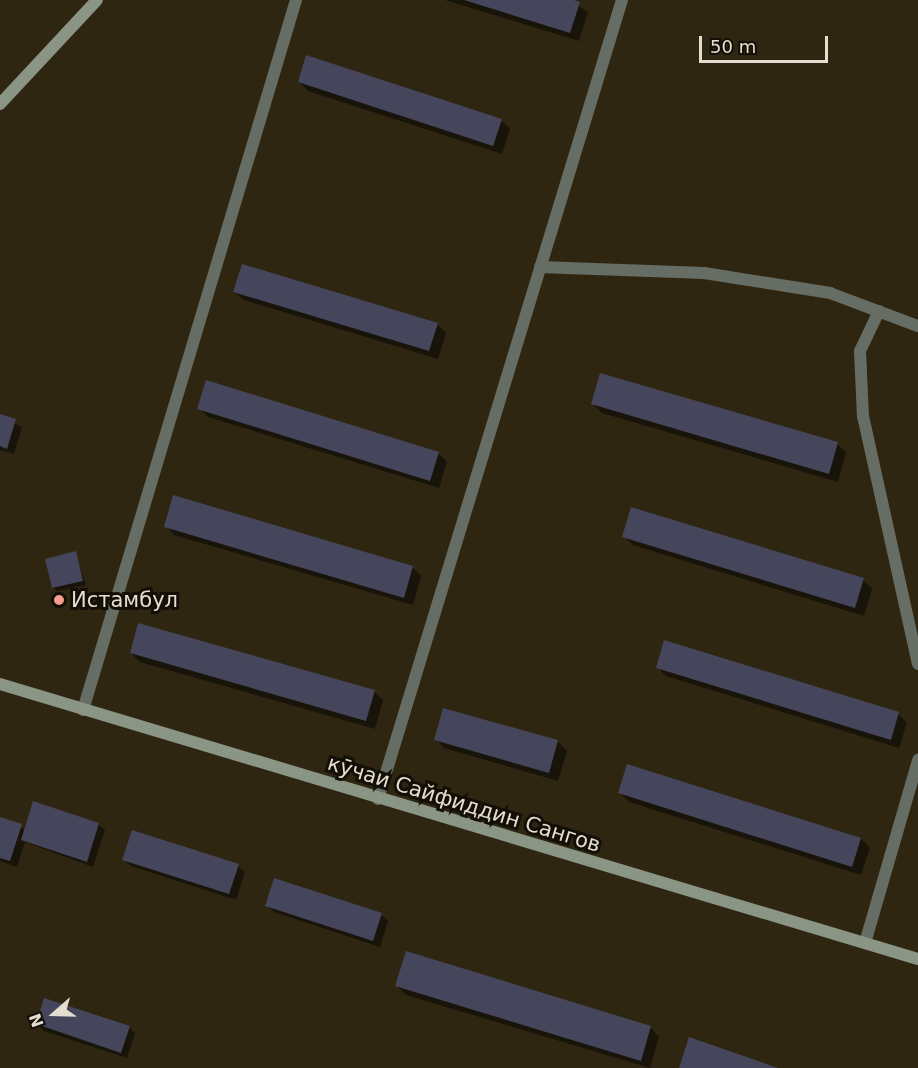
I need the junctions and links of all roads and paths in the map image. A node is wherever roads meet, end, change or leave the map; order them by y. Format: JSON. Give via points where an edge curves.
{"nodes":[{"id":1,"x":97,"y":0,"type":"edge"},
{"id":2,"x":297,"y":0,"type":"edge"},
{"id":3,"x":622,"y":0,"type":"edge"},
{"id":4,"x":0,"y":104,"type":"edge"},
{"id":5,"x":540,"y":267,"type":"junction"},
{"id":6,"x":879,"y":311,"type":"junction"},
{"id":7,"x":918,"y":326,"type":"edge"},
{"id":8,"x":918,"y":664,"type":"edge"},
{"id":9,"x":0,"y":684,"type":"edge"},
{"id":10,"x":83,"y":710,"type":"junction"},
{"id":11,"x":918,"y":760,"type":"edge"},
{"id":12,"x":378,"y":799,"type":"junction"},
{"id":13,"x":865,"y":943,"type":"junction"},
{"id":14,"x":918,"y":959,"type":"edge"}],
"edges":[{"from":1,"to":4,"type":"street"},
{"from":2,"to":10,"type":"street"},
{"from":3,"to":5,"type":"street"},
{"from":5,"to":6,"type":"street","via":[[704,273],[830,293]]},
{"from":5,"to":12,"type":"street"},
{"from":6,"to":7,"type":"street"},
{"from":6,"to":8,"type":"street","via":[[860,351],[863,416]]},
{"from":9,"to":10,"type":"street","name":"кӯчаи Сайфиддин Сангов"},
{"from":10,"to":12,"type":"street","name":"кӯчаи Сайфиддин Сангов"},
{"from":11,"to":13,"type":"street"},
{"from":12,"to":13,"type":"street","name":"кӯчаи Сайфиддин Сангов"},
{"from":13,"to":14,"type":"street","name":"кӯчаи Сайфиддин Сангов"}]}
